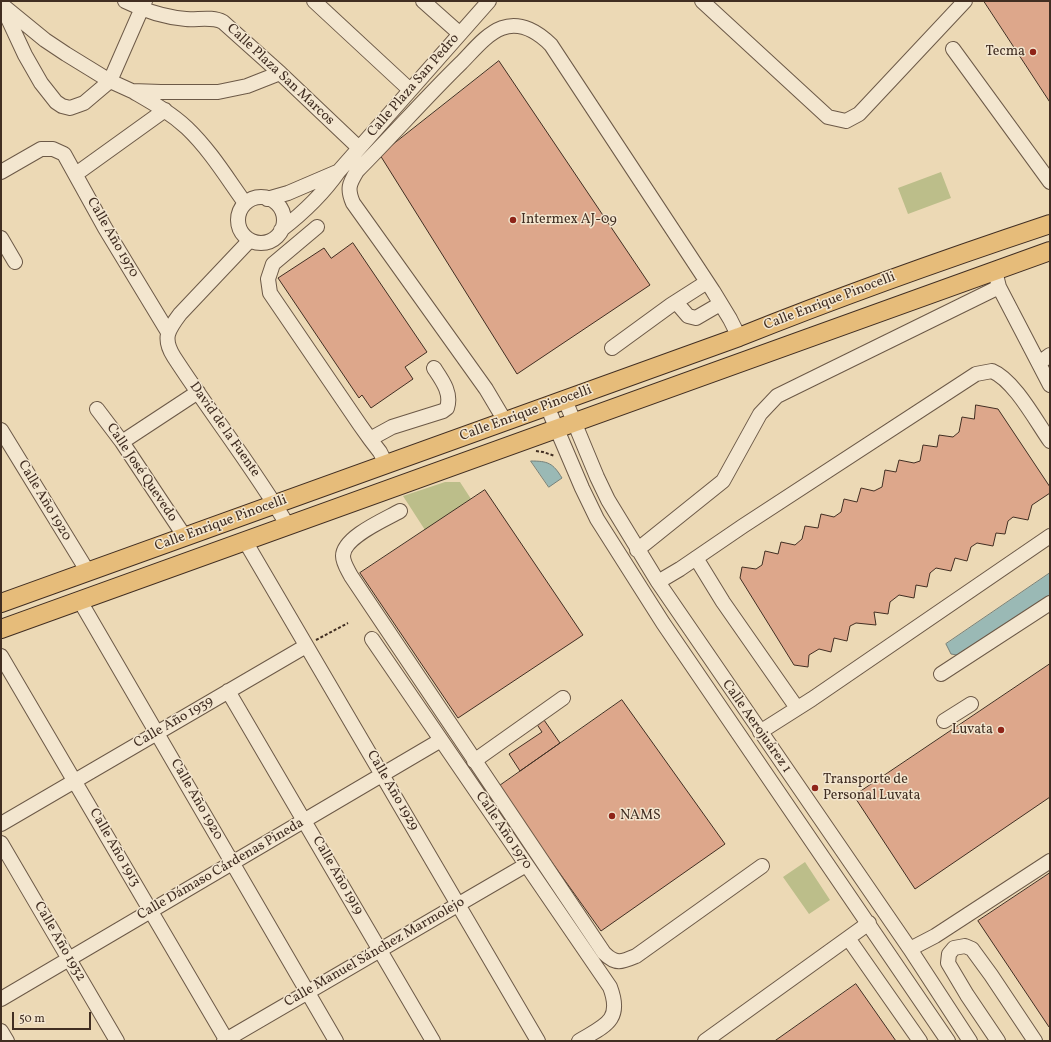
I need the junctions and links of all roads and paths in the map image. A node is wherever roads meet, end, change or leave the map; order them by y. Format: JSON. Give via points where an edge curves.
{"nodes":[{"id":1,"x":125,"y":1,"type":"edge"},
{"id":2,"x":314,"y":1,"type":"edge"},
{"id":3,"x":423,"y":1,"type":"edge"},
{"id":4,"x":489,"y":1,"type":"edge"},
{"id":5,"x":702,"y":1,"type":"edge"},
{"id":6,"x":965,"y":1,"type":"edge"},
{"id":7,"x":2,"y":5,"type":"edge"},
{"id":8,"x":143,"y":5,"type":"edge"},
{"id":9,"x":459,"y":34,"type":"junction"},
{"id":10,"x":953,"y":49,"type":"dead end"},
{"id":11,"x":280,"y":73,"type":"junction"},
{"id":12,"x":110,"y":81,"type":"junction"},
{"id":13,"x":132,"y":90,"type":"junction"},
{"id":14,"x":410,"y":90,"type":"junction"},
{"id":15,"x":165,"y":110,"type":"junction"},
{"id":16,"x":359,"y":148,"type":"junction"},
{"id":17,"x":339,"y":171,"type":"junction"},
{"id":18,"x":1,"y":172,"type":"edge"},
{"id":19,"x":76,"y":174,"type":"junction"},
{"id":20,"x":1050,"y":182,"type":"edge"},
{"id":21,"x":267,"y":198,"type":"junction"},
{"id":22,"x":246,"y":203,"type":"junction"},
{"id":23,"x":1050,"y":224,"type":"edge"},
{"id":24,"x":317,"y":227,"type":"dead end"},
{"id":25,"x":282,"y":230,"type":"junction"},
{"id":26,"x":1,"y":238,"type":"edge"},
{"id":27,"x":250,"y":240,"type":"junction"},
{"id":28,"x":1050,"y":251,"type":"edge"},
{"id":29,"x":15,"y":262,"type":"dead end"},
{"id":30,"x":997,"y":279,"type":"junction"},
{"id":31,"x":707,"y":282,"type":"junction"},
{"id":32,"x":676,"y":302,"type":"junction"},
{"id":33,"x":720,"y":304,"type":"junction"},
{"id":34,"x":168,"y":332,"type":"junction"},
{"id":35,"x":739,"y":337,"type":"junction"},
{"id":36,"x":612,"y":348,"type":"dead end"},
{"id":37,"x":1044,"y":359,"type":"edge"},
{"id":38,"x":434,"y":368,"type":"dead end"},
{"id":39,"x":1050,"y":385,"type":"edge"},
{"id":40,"x":198,"y":392,"type":"junction"},
{"id":41,"x":565,"y":400,"type":"junction"},
{"id":42,"x":548,"y":406,"type":"junction"},
{"id":43,"x":97,"y":409,"type":"dead end"},
{"id":44,"x":505,"y":421,"type":"junction"},
{"id":45,"x":575,"y":422,"type":"junction"},
{"id":46,"x":557,"y":429,"type":"junction"},
{"id":47,"x":1,"y":430,"type":"edge"},
{"id":48,"x":370,"y":439,"type":"junction"},
{"id":49,"x":1050,"y":441,"type":"edge"},
{"id":50,"x":122,"y":442,"type":"junction"},
{"id":51,"x":386,"y":464,"type":"junction"},
{"id":52,"x":275,"y":504,"type":"junction"},
{"id":53,"x":400,"y":511,"type":"dead end"},
{"id":54,"x":288,"y":526,"type":"junction"},
{"id":55,"x":1050,"y":536,"type":"edge"},
{"id":56,"x":185,"y":537,"type":"junction"},
{"id":57,"x":245,"y":541,"type":"junction"},
{"id":58,"x":637,"y":550,"type":"junction"},
{"id":59,"x":696,"y":558,"type":"junction"},
{"id":60,"x":88,"y":572,"type":"junction"},
{"id":61,"x":658,"y":582,"type":"junction"},
{"id":62,"x":80,"y":601,"type":"junction"},
{"id":63,"x":1,"y":603,"type":"edge"},
{"id":64,"x":1050,"y":603,"type":"edge"},
{"id":65,"x":348,"y":623,"type":"dead end"},
{"id":66,"x":1,"y":629,"type":"edge"},
{"id":67,"x":372,"y":640,"type":"dead end"},
{"id":68,"x":306,"y":646,"type":"junction"},
{"id":69,"x":1,"y":656,"type":"edge"},
{"id":70,"x":941,"y":674,"type":"dead end"},
{"id":71,"x":228,"y":691,"type":"junction"},
{"id":72,"x":563,"y":698,"type":"dead end"},
{"id":73,"x":971,"y":704,"type":"dead end"},
{"id":74,"x":797,"y":708,"type":"junction"},
{"id":75,"x":944,"y":721,"type":"dead end"},
{"id":76,"x":760,"y":732,"type":"junction"},
{"id":77,"x":157,"y":733,"type":"junction"},
{"id":78,"x":441,"y":740,"type":"junction"},
{"id":79,"x":474,"y":761,"type":"junction"},
{"id":80,"x":382,"y":775,"type":"junction"},
{"id":81,"x":74,"y":781,"type":"junction"},
{"id":82,"x":304,"y":821,"type":"junction"},
{"id":83,"x":1,"y":824,"type":"edge"},
{"id":84,"x":1,"y":843,"type":"edge"},
{"id":85,"x":1050,"y":861,"type":"edge"},
{"id":86,"x":232,"y":863,"type":"junction"},
{"id":87,"x":526,"y":865,"type":"junction"},
{"id":88,"x":762,"y":866,"type":"dead end"},
{"id":89,"x":458,"y":904,"type":"junction"},
{"id":90,"x":151,"y":911,"type":"junction"},
{"id":91,"x":869,"y":924,"type":"junction"},
{"id":92,"x":848,"y":938,"type":"junction"},
{"id":93,"x":910,"y":949,"type":"junction"},
{"id":94,"x":380,"y":950,"type":"junction"},
{"id":95,"x":69,"y":959,"type":"junction"},
{"id":96,"x":308,"y":992,"type":"junction"},
{"id":97,"x":1,"y":999,"type":"edge"},
{"id":98,"x":1,"y":1031,"type":"edge"},
{"id":99,"x":7,"y":1041,"type":"edge"},
{"id":100,"x":117,"y":1041,"type":"edge"},
{"id":101,"x":226,"y":1041,"type":"edge"},
{"id":102,"x":336,"y":1041,"type":"edge"},
{"id":103,"x":433,"y":1041,"type":"edge"},
{"id":104,"x":538,"y":1041,"type":"edge"},
{"id":105,"x":579,"y":1041,"type":"edge"},
{"id":106,"x":704,"y":1041,"type":"edge"},
{"id":107,"x":920,"y":1041,"type":"edge"},
{"id":108,"x":948,"y":1041,"type":"edge"},
{"id":109,"x":970,"y":1041,"type":"edge"},
{"id":110,"x":998,"y":1041,"type":"edge"},
{"id":111,"x":1035,"y":1041,"type":"edge"}],
"edges":[{"from":1,"to":8,"type":"street","name":"Calle Plaza San Marcos"},
{"from":2,"to":14,"type":"street"},
{"from":3,"to":9,"type":"street"},
{"from":4,"to":9,"type":"street","name":"Calle Plaza San Pedro"},
{"from":5,"to":6,"type":"street","via":[[828,117],[846,121],[859,114]]},
{"from":7,"to":12,"type":"street","via":[[45,40]]},
{"from":7,"to":12,"type":"street","via":[[33,71],[48,94],[62,106],[70,108],[84,103]]},
{"from":8,"to":11,"type":"street","name":"Calle Plaza San Marcos","via":[[157,15],[194,20],[219,20]]},
{"from":8,"to":12,"type":"street"},
{"from":9,"to":14,"type":"street","name":"Calle Plaza San Pedro"},
{"from":10,"to":20,"type":"street"},
{"from":11,"to":13,"type":"street","via":[[248,86],[218,92]]},
{"from":11,"to":16,"type":"street","name":"Calle Plaza San Marcos"},
{"from":12,"to":13,"type":"street"},
{"from":13,"to":15,"type":"street"},
{"from":14,"to":16,"type":"street","name":"Calle Plaza San Pedro"},
{"from":15,"to":19,"type":"street"},
{"from":15,"to":22,"type":"street","via":[[201,142]]},
{"from":16,"to":17,"type":"street","name":"Calle Plaza San Pedro"},
{"from":17,"to":21,"type":"street","name":"Calle Plaza San Pedro","via":[[288,193]]},
{"from":17,"to":25,"type":"street","name":"Calle Plaza San Pedro","via":[[315,200]]},
{"from":18,"to":19,"type":"street","name":"Calle Año 1970","via":[[41,149],[53,149],[64,154]]},
{"from":19,"to":34,"type":"street","name":"Calle Año 1970","via":[[105,228]]},
{"from":21,"to":22,"type":"street","via":[[252,199]]},
{"from":21,"to":25,"type":"street","via":[[280,208],[283,215]]},
{"from":22,"to":27,"type":"street","via":[[238,216],[238,223],[244,236]]},
{"from":23,"to":35,"type":"main road","name":"Calle Enrique Pinocelli","via":[[821,304]]},
{"from":24,"to":48,"type":"street","via":[[273,264],[268,279],[270,293]]},
{"from":25,"to":27,"type":"street","via":[[271,241],[257,243]]},
{"from":26,"to":29,"type":"street"},
{"from":27,"to":34,"type":"street","via":[[180,314]]},
{"from":28,"to":30,"type":"main road","name":"Calle Enrique Pinocelli"},
{"from":30,"to":37,"type":"street"},
{"from":30,"to":45,"type":"main road","name":"Calle Enrique Pinocelli"},
{"from":30,"to":58,"type":"street","via":[[777,396],[760,414],[723,481]]},
{"from":31,"to":32,"type":"street"},
{"from":31,"to":33,"type":"street"},
{"from":31,"to":44,"type":"street","via":[[551,45],[539,35],[514,26],[502,28],[487,37],[357,171],[349,189],[353,203],[486,389]]},
{"from":32,"to":33,"type":"street","via":[[688,316],[696,318]]},
{"from":32,"to":36,"type":"street"},
{"from":33,"to":35,"type":"street"},
{"from":34,"to":40,"type":"street","name":"David de la Fuente","via":[[169,349]]},
{"from":35,"to":41,"type":"main road","name":"Calle Enrique Pinocelli"},
{"from":37,"to":39,"type":"street"},
{"from":38,"to":48,"type":"street","via":[[447,390],[447,408],[392,427]]},
{"from":40,"to":50,"type":"street"},
{"from":40,"to":52,"type":"street","name":"David de la Fuente"},
{"from":41,"to":42,"type":"main road","name":"Calle Enrique Pinocelli"},
{"from":41,"to":45,"type":"street","name":"Calle Aerojuárez 1"},
{"from":42,"to":44,"type":"main road","name":"Calle Enrique Pinocelli"},
{"from":42,"to":46,"type":"street","name":"Calle Aerojuárez 1"},
{"from":43,"to":50,"type":"street","name":"Calle José Quevedo"},
{"from":44,"to":51,"type":"main road","name":"Calle Enrique Pinocelli"},
{"from":45,"to":46,"type":"main road","name":"Calle Enrique Pinocelli"},
{"from":45,"to":58,"type":"street","name":"Calle Aerojuárez 1","via":[[608,500]]},
{"from":46,"to":54,"type":"main road","name":"Calle Enrique Pinocelli"},
{"from":46,"to":91,"type":"street","name":"Calle Aerojuárez 1","via":[[597,519],[623,561]]},
{"from":47,"to":60,"type":"street","name":"Calle Año 1920"},
{"from":48,"to":51,"type":"street"},
{"from":49,"to":59,"type":"street","via":[[1021,398],[1002,377],[992,371],[976,374]]},
{"from":50,"to":56,"type":"street","name":"Calle José Quevedo"},
{"from":51,"to":52,"type":"main road","name":"Calle Enrique Pinocelli"},
{"from":52,"to":54,"type":"street","name":"David de la Fuente"},
{"from":52,"to":56,"type":"main road","name":"Calle Enrique Pinocelli"},
{"from":53,"to":79,"type":"street","via":[[349,542],[343,556],[345,564]]},
{"from":54,"to":57,"type":"main road","name":"Calle Enrique Pinocelli"},
{"from":55,"to":74,"type":"street"},
{"from":56,"to":60,"type":"main road","name":"Calle Enrique Pinocelli"},
{"from":57,"to":62,"type":"main road","name":"Calle Enrique Pinocelli"},
{"from":57,"to":68,"type":"street","name":"Calle Año 1929"},
{"from":58,"to":61,"type":"street","name":"Calle Aerojuárez 1"},
{"from":59,"to":61,"type":"street"},
{"from":59,"to":74,"type":"street","via":[[723,602]]},
{"from":60,"to":63,"type":"main road","name":"Calle Enrique Pinocelli"},
{"from":61,"to":76,"type":"street","name":"Calle Aerojuárez 1"},
{"from":62,"to":66,"type":"main road","name":"Calle Enrique Pinocelli"},
{"from":62,"to":77,"type":"street","name":"Calle Año 1920"},
{"from":64,"to":70,"type":"street"},
{"from":65,"to":68,"type":"path"},
{"from":67,"to":78,"type":"street","name":"Calle Año 1970"},
{"from":68,"to":71,"type":"street","name":"Calle Año 1939"},
{"from":68,"to":80,"type":"street","name":"Calle Año 1929"},
{"from":69,"to":81,"type":"street","name":"Calle Año 1913"},
{"from":71,"to":77,"type":"street","name":"Calle Año 1939"},
{"from":71,"to":82,"type":"street","name":"Calle Año 1919"},
{"from":72,"to":79,"type":"street"},
{"from":73,"to":75,"type":"street"},
{"from":74,"to":76,"type":"street"},
{"from":76,"to":93,"type":"street","name":"Calle Aerojuárez 1"},
{"from":77,"to":81,"type":"street","name":"Calle Año 1939"},
{"from":77,"to":86,"type":"street","name":"Calle Año 1920"},
{"from":78,"to":80,"type":"street","name":"Calle Dámaso Cárdenas Pineda"},
{"from":78,"to":87,"type":"street","name":"Calle Año 1970"},
{"from":79,"to":88,"type":"street","via":[[604,953],[617,962],[639,953]]},
{"from":80,"to":82,"type":"street","name":"Calle Dámaso Cárdenas Pineda"},
{"from":80,"to":89,"type":"street","name":"Calle Año 1929"},
{"from":81,"to":83,"type":"street","name":"Calle Año 1939"},
{"from":81,"to":90,"type":"street","name":"Calle Año 1913"},
{"from":82,"to":86,"type":"street","name":"Calle Dámaso Cárdenas Pineda"},
{"from":82,"to":94,"type":"street","name":"Calle Año 1919"},
{"from":84,"to":95,"type":"street","name":"Calle Año 1932"},
{"from":85,"to":93,"type":"street","via":[[948,928]]},
{"from":86,"to":90,"type":"street","name":"Calle Dámaso Cárdenas Pineda"},
{"from":86,"to":96,"type":"street","name":"Calle Año 1920"},
{"from":87,"to":89,"type":"street","name":"Calle Manuel Sánchez Marmolejo"},
{"from":87,"to":105,"type":"street","name":"Calle Año 1970","via":[[610,987],[615,1002],[612,1018]]},
{"from":89,"to":94,"type":"street","name":"Calle Manuel Sánchez Marmolejo"},
{"from":89,"to":104,"type":"street","name":"Calle Año 1929"},
{"from":90,"to":95,"type":"street","name":"Calle Dámaso Cárdenas Pineda"},
{"from":90,"to":101,"type":"street","name":"Calle Año 1913"},
{"from":91,"to":92,"type":"street"},
{"from":91,"to":108,"type":"street","name":"Calle Aerojuárez 1"},
{"from":92,"to":106,"type":"street"},
{"from":92,"to":107,"type":"street"},
{"from":93,"to":109,"type":"street","name":"Calle Aerojuárez 1"},
{"from":94,"to":96,"type":"street","name":"Calle Manuel Sánchez Marmolejo"},
{"from":94,"to":103,"type":"street","name":"Calle Año 1919"},
{"from":95,"to":97,"type":"street","name":"Calle Dámaso Cárdenas Pineda"},
{"from":95,"to":100,"type":"street","name":"Calle Año 1932"},
{"from":96,"to":101,"type":"street","name":"Calle Manuel Sánchez Marmolejo"},
{"from":96,"to":102,"type":"street","name":"Calle Año 1920"},
{"from":98,"to":99,"type":"street"},
{"from":110,"to":111,"type":"street","via":[[948,963],[949,954],[954,948],[965,946],[972,949]]}]}
